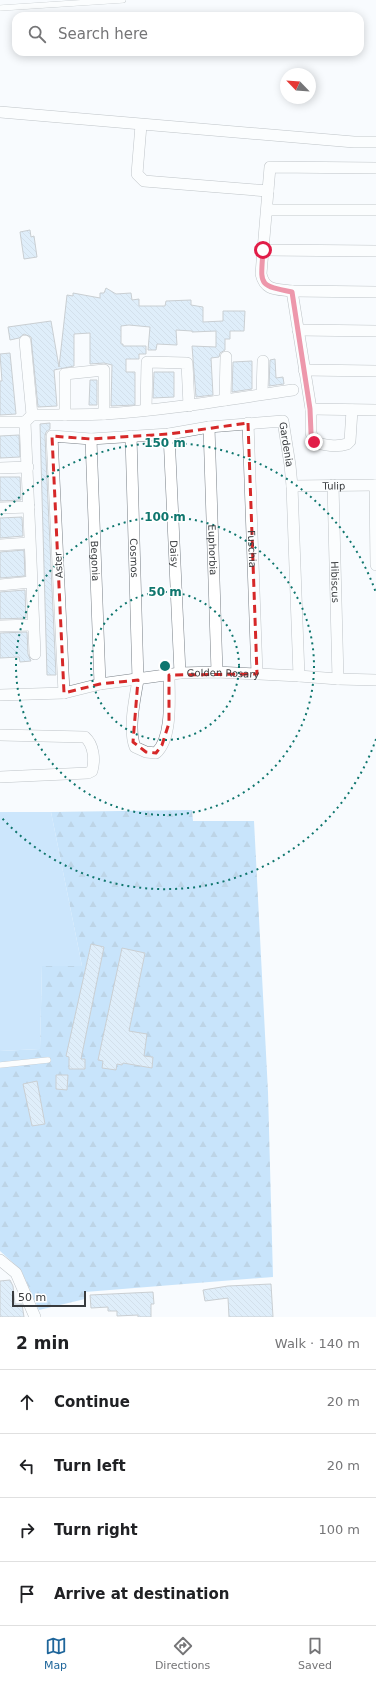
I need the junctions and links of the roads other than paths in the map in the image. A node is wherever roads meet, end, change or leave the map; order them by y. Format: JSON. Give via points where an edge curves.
{"nodes":[{"id":1,"x":123,"y":0,"type":"edge"},
{"id":2,"x":0,"y":8,"type":"edge"},
{"id":3,"x":0,"y":112,"type":"edge"},
{"id":4,"x":141,"y":124,"type":"junction"},
{"id":5,"x":376,"y":142,"type":"edge"},
{"id":6,"x":376,"y":168,"type":"edge"},
{"id":7,"x":268,"y":191,"type":"junction"},
{"id":8,"x":267,"y":210,"type":"junction"},
{"id":9,"x":376,"y":210,"type":"edge"},
{"id":10,"x":263,"y":250,"type":"junction"},
{"id":11,"x":376,"y":251,"type":"edge"},
{"id":12,"x":292,"y":292,"type":"junction"},
{"id":13,"x":376,"y":292,"type":"edge"},
{"id":14,"x":298,"y":330,"type":"junction"},
{"id":15,"x":376,"y":331,"type":"edge"},
{"id":16,"x":25,"y":342,"type":"dead end"},
{"id":17,"x":226,"y":356,"type":"dead end"},
{"id":18,"x":263,"y":361,"type":"dead end"},
{"id":19,"x":304,"y":370,"type":"junction"},
{"id":20,"x":376,"y":371,"type":"edge"},
{"id":21,"x":293,"y":390,"type":"dead end"},
{"id":22,"x":262,"y":394,"type":"junction"},
{"id":23,"x":225,"y":400,"type":"junction"},
{"id":24,"x":189,"y":406,"type":"junction"},
{"id":25,"x":310,"y":409,"type":"junction"},
{"id":26,"x":146,"y":410,"type":"junction"},
{"id":27,"x":352,"y":410,"type":"junction"},
{"id":28,"x":376,"y":410,"type":"edge"},
{"id":29,"x":104,"y":414,"type":"junction"},
{"id":30,"x":65,"y":415,"type":"junction"},
{"id":31,"x":28,"y":418,"type":"junction"},
{"id":32,"x":0,"y":422,"type":"edge"},
{"id":33,"x":248,"y":423,"type":"junction"},
{"id":34,"x":209,"y":427,"type":"junction"},
{"id":35,"x":169,"y":434,"type":"junction"},
{"id":36,"x":52,"y":436,"type":"joint"},
{"id":37,"x":131,"y":436,"type":"junction"},
{"id":38,"x":91,"y":439,"type":"junction"},
{"id":39,"x":28,"y":467,"type":"junction"},
{"id":40,"x":0,"y":468,"type":"edge"},
{"id":41,"x":332,"y":485,"type":"junction"},
{"id":42,"x":292,"y":486,"type":"junction"},
{"id":43,"x":376,"y":486,"type":"edge"},
{"id":44,"x":29,"y":507,"type":"junction"},
{"id":45,"x":0,"y":508,"type":"edge"},
{"id":46,"x":29,"y":543,"type":"junction"},
{"id":47,"x":0,"y":544,"type":"edge"},
{"id":48,"x":376,"y":565,"type":"edge"},
{"id":49,"x":31,"y":582,"type":"junction"},
{"id":50,"x":0,"y":585,"type":"edge"},
{"id":51,"x":32,"y":625,"type":"junction"},
{"id":52,"x":0,"y":626,"type":"edge"},
{"id":53,"x":35,"y":654,"type":"dead end"},
{"id":54,"x":217,"y":672,"type":"junction"},
{"id":55,"x":174,"y":674,"type":"junction"},
{"id":56,"x":257,"y":674,"type":"junction"},
{"id":57,"x":299,"y":676,"type":"junction"},
{"id":58,"x":338,"y":679,"type":"junction"},
{"id":59,"x":138,"y":680,"type":"junction"},
{"id":60,"x":376,"y":680,"type":"edge"},
{"id":61,"x":100,"y":684,"type":"junction"},
{"id":62,"x":64,"y":693,"type":"junction"},
{"id":63,"x":0,"y":695,"type":"edge"},
{"id":64,"x":0,"y":735,"type":"edge"},
{"id":65,"x":0,"y":777,"type":"edge"},
{"id":66,"x":48,"y":1060,"type":"dead end"},
{"id":67,"x":0,"y":1064,"type":"edge"},
{"id":68,"x":0,"y":1260,"type":"edge"},
{"id":69,"x":35,"y":1317,"type":"edge"}],
"edges":[{"from":1,"to":2,"type":"lane"},
{"from":3,"to":4,"type":"street"},
{"from":4,"to":5,"type":"street"},
{"from":4,"to":7,"type":"street","via":[[136,174],[144,181]]},
{"from":6,"to":7,"type":"street","via":[[270,167]]},
{"from":7,"to":8,"type":"street"},
{"from":8,"to":9,"type":"street"},
{"from":8,"to":10,"type":"street"},
{"from":10,"to":11,"type":"street"},
{"from":10,"to":12,"type":"street","via":[[264,283]]},
{"from":12,"to":13,"type":"street"},
{"from":12,"to":14,"type":"street"},
{"from":14,"to":15,"type":"street"},
{"from":14,"to":19,"type":"street"},
{"from":16,"to":31,"type":"street"},
{"from":17,"to":23,"type":"street"},
{"from":18,"to":22,"type":"street"},
{"from":19,"to":20,"type":"street"},
{"from":19,"to":25,"type":"street"},
{"from":21,"to":22,"type":"street"},
{"from":22,"to":23,"type":"street"},
{"from":23,"to":24,"type":"street"},
{"from":24,"to":26,"type":"street"},
{"from":24,"to":26,"type":"street","via":[[187,363],[147,362]]},
{"from":25,"to":27,"type":"street"},
{"from":25,"to":27,"type":"street","via":[[314,442],[340,446],[350,441]]},
{"from":26,"to":29,"type":"street"},
{"from":27,"to":28,"type":"street"},
{"from":29,"to":30,"type":"street"},
{"from":29,"to":30,"type":"street","via":[[104,370],[65,374]]},
{"from":30,"to":31,"type":"street"},
{"from":31,"to":32,"type":"street"},
{"from":31,"to":39,"type":"street"},
{"from":33,"to":34,"type":"street","name":"Gardenia"},
{"from":33,"to":42,"type":"street","name":"Gardenia","via":[[283,421]]},
{"from":33,"to":56,"type":"street","name":"Fuschia"},
{"from":34,"to":35,"type":"street","name":"Gardenia"},
{"from":34,"to":54,"type":"street","name":"Euphorbia"},
{"from":35,"to":37,"type":"street","name":"Gardenia"},
{"from":35,"to":55,"type":"street","name":"Daisy"},
{"from":36,"to":38,"type":"street","name":"Gardenia"},
{"from":36,"to":62,"type":"street","name":"Aster"},
{"from":37,"to":38,"type":"street","name":"Gardenia"},
{"from":37,"to":59,"type":"street","name":"Cosmos"},
{"from":38,"to":61,"type":"street","name":"Begonia"},
{"from":39,"to":40,"type":"street"},
{"from":39,"to":44,"type":"street"},
{"from":41,"to":42,"type":"street","name":"Tulip"},
{"from":41,"to":43,"type":"street","name":"Tulip"},
{"from":41,"to":58,"type":"street","name":"Hibiscus"},
{"from":42,"to":57,"type":"street","name":"Gardenia"},
{"from":43,"to":48,"type":"street"},
{"from":44,"to":45,"type":"street"},
{"from":44,"to":46,"type":"street"},
{"from":46,"to":47,"type":"street"},
{"from":46,"to":49,"type":"street"},
{"from":49,"to":50,"type":"street"},
{"from":49,"to":51,"type":"street"},
{"from":51,"to":52,"type":"street"},
{"from":51,"to":53,"type":"street"},
{"from":54,"to":55,"type":"street","name":"Golden Rosary"},
{"from":54,"to":56,"type":"street","name":"Golden Rosary"},
{"from":55,"to":59,"type":"street","name":"Golden Rosary"},
{"from":55,"to":59,"type":"street","name":"Daisy","via":[[169,723],[162,745],[152,754],[135,747],[133,742],[133,714]]},
{"from":56,"to":57,"type":"street","name":"Golden Rosary"},
{"from":57,"to":58,"type":"street","name":"Golden Rosary"},
{"from":58,"to":60,"type":"street","name":"Golden Rosary"},
{"from":59,"to":61,"type":"street","name":"Golden Rosary"},
{"from":61,"to":62,"type":"street","name":"Golden Rosary"},
{"from":62,"to":63,"type":"street","name":"Golden Rosary"},
{"from":64,"to":65,"type":"street","via":[[85,737],[90,741],[93,750],[94,765],[88,774]]},
{"from":66,"to":67,"type":"lane"},
{"from":68,"to":69,"type":"street","via":[[16,1273]]}]}
